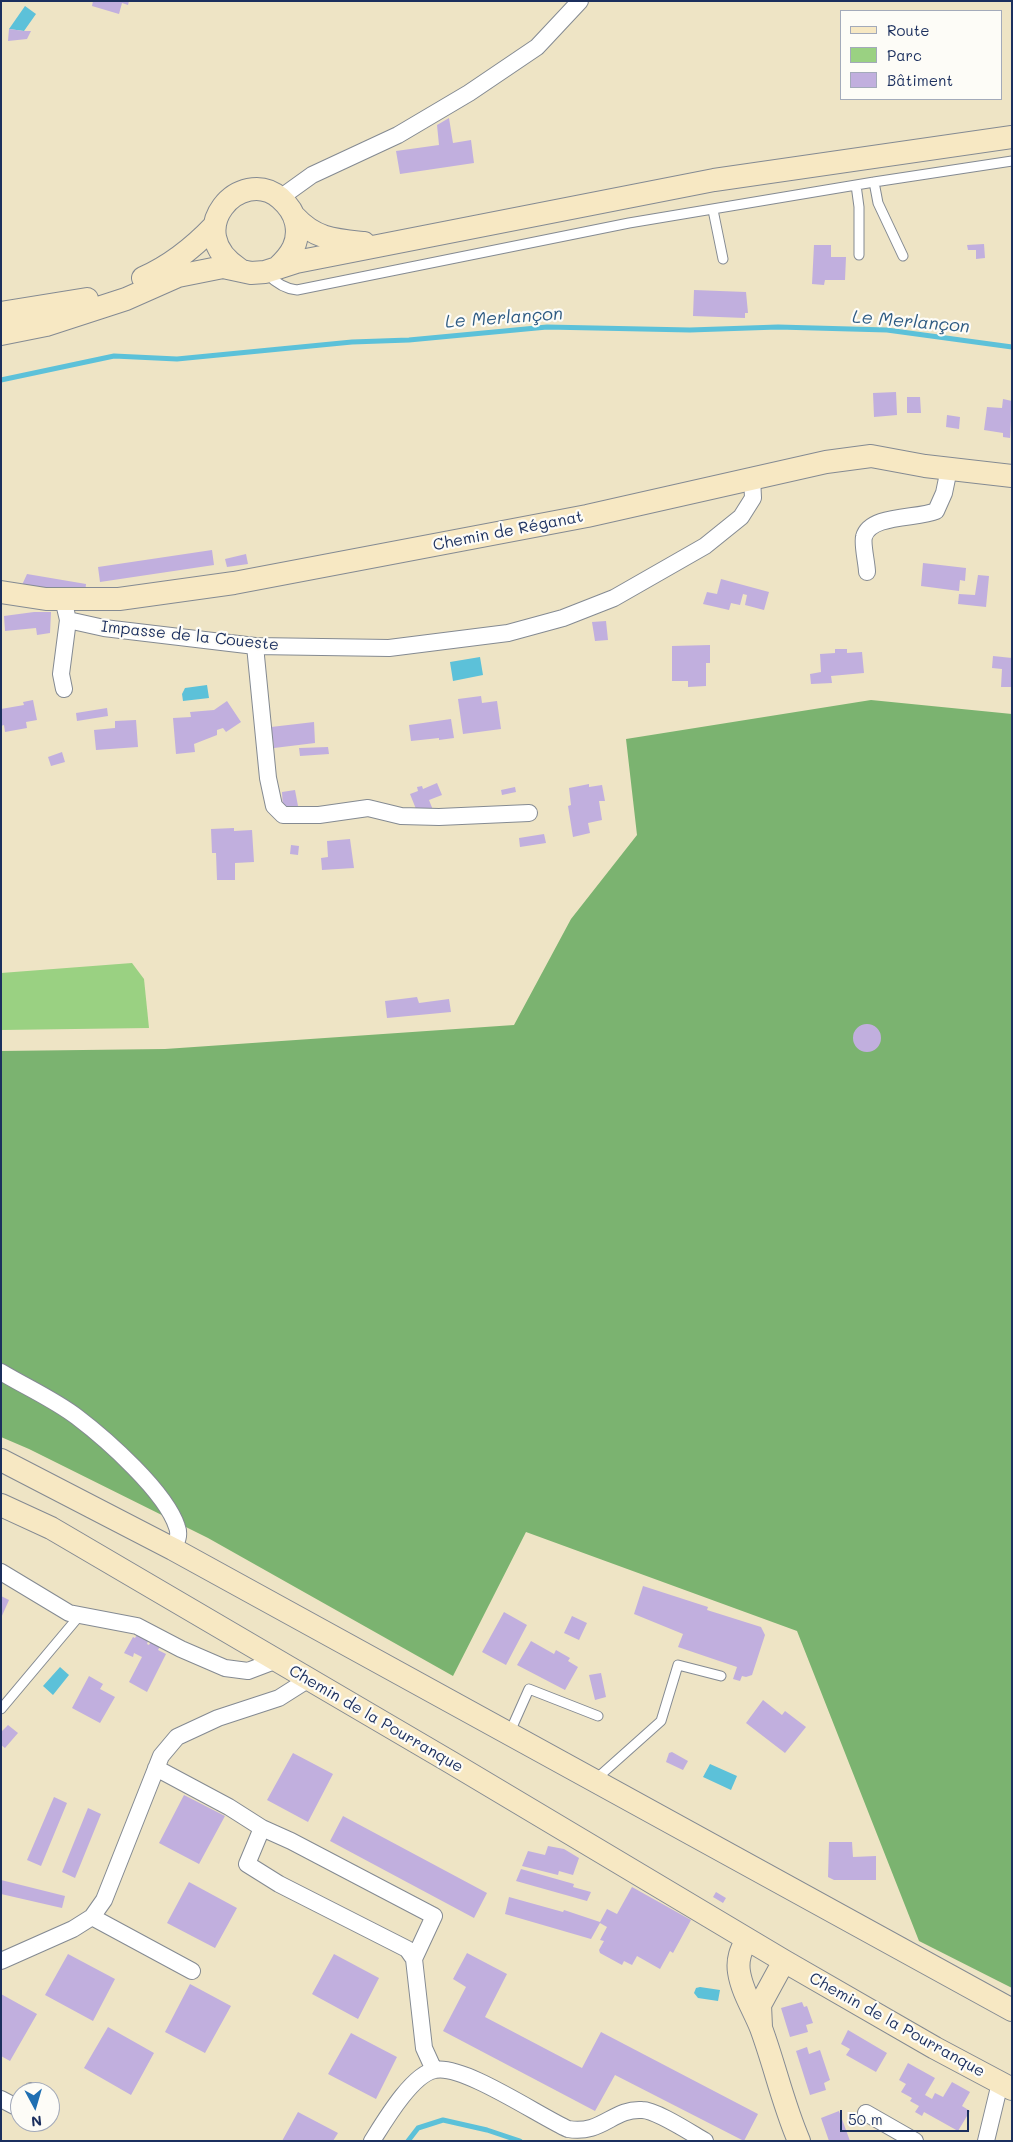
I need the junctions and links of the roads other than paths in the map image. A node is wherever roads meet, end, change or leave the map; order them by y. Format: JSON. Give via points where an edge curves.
{"nodes":[{"id":1,"x":580,"y":1,"type":"edge"},
{"id":2,"x":1012,"y":137,"type":"edge"},
{"id":3,"x":1012,"y":161,"type":"edge"},
{"id":4,"x":874,"y":182,"type":"junction"},
{"id":5,"x":856,"y":185,"type":"junction"},
{"id":6,"x":280,"y":198,"type":"junction"},
{"id":7,"x":713,"y":210,"type":"junction"},
{"id":8,"x":295,"y":217,"type":"junction"},
{"id":9,"x":214,"y":226,"type":"junction"},
{"id":10,"x":385,"y":244,"type":"junction"},
{"id":11,"x":859,"y":255,"type":"dead end"},
{"id":12,"x":903,"y":256,"type":"dead end"},
{"id":13,"x":723,"y":259,"type":"dead end"},
{"id":14,"x":239,"y":270,"type":"junction"},
{"id":15,"x":271,"y":270,"type":"junction"},
{"id":16,"x":1,"y":313,"type":"edge"},
{"id":17,"x":1,"y":334,"type":"edge"},
{"id":18,"x":949,"y":468,"type":"junction"},
{"id":19,"x":1012,"y":476,"type":"edge"},
{"id":20,"x":752,"y":478,"type":"junction"},
{"id":21,"x":868,"y":572,"type":"dead end"},
{"id":22,"x":1,"y":592,"type":"edge"},
{"id":23,"x":66,"y":609,"type":"junction"},
{"id":24,"x":255,"y":646,"type":"junction"},
{"id":25,"x":64,"y":689,"type":"dead end"},
{"id":26,"x":529,"y":813,"type":"dead end"},
{"id":27,"x":1,"y":1372,"type":"edge"},
{"id":28,"x":1,"y":1460,"type":"edge"},
{"id":29,"x":1,"y":1506,"type":"edge"},
{"id":30,"x":174,"y":1548,"type":"junction"},
{"id":31,"x":1,"y":1572,"type":"edge"},
{"id":32,"x":80,"y":1615,"type":"junction"},
{"id":33,"x":277,"y":1660,"type":"junction"},
{"id":34,"x":721,"y":1676,"type":"dead end"},
{"id":35,"x":309,"y":1680,"type":"junction"},
{"id":36,"x":1,"y":1709,"type":"edge"},
{"id":37,"x":598,"y":1716,"type":"dead end"},
{"id":38,"x":509,"y":1734,"type":"junction"},
{"id":39,"x":156,"y":1768,"type":"junction"},
{"id":40,"x":594,"y":1781,"type":"junction"},
{"id":41,"x":262,"y":1828,"type":"junction"},
{"id":42,"x":92,"y":1917,"type":"junction"},
{"id":43,"x":747,"y":1939,"type":"junction"},
{"id":44,"x":414,"y":1959,"type":"junction"},
{"id":45,"x":1,"y":1961,"type":"edge"},
{"id":46,"x":784,"y":1961,"type":"junction"},
{"id":47,"x":192,"y":1971,"type":"dead end"},
{"id":48,"x":1012,"y":2010,"type":"edge"},
{"id":49,"x":761,"y":2028,"type":"junction"},
{"id":50,"x":434,"y":2070,"type":"junction"},
{"id":51,"x":1006,"y":2086,"type":"edge"},
{"id":52,"x":866,"y":2113,"type":"dead end"},
{"id":53,"x":372,"y":2141,"type":"edge"},
{"id":54,"x":705,"y":2141,"type":"edge"},
{"id":55,"x":800,"y":2141,"type":"edge"},
{"id":56,"x":915,"y":2141,"type":"edge"},
{"id":57,"x":986,"y":2141,"type":"edge"}],
"edges":[{"from":1,"to":6,"type":"street","via":[[537,47],[470,92],[398,135],[312,175]]},
{"from":2,"to":10,"type":"main road","via":[[714,180]]},
{"from":3,"to":4,"type":"lane"},
{"from":4,"to":5,"type":"lane"},
{"from":4,"to":12,"type":"lane","via":[[878,203]]},
{"from":5,"to":7,"type":"lane"},
{"from":5,"to":11,"type":"lane"},
{"from":6,"to":8,"type":"main road","via":[[288,204]]},
{"from":6,"to":9,"type":"main road","via":[[263,191],[236,195],[222,208]]},
{"from":7,"to":13,"type":"lane"},
{"from":7,"to":15,"type":"lane","via":[[629,223],[297,290],[274,282]]},
{"from":8,"to":10,"type":"main road","via":[[306,229],[329,238]]},
{"from":8,"to":15,"type":"main road","via":[[298,231],[295,245],[289,257]]},
{"from":9,"to":14,"type":"main road","via":[[220,252]]},
{"from":9,"to":16,"type":"main road","via":[[195,245],[157,272],[111,291],[87,299]]},
{"from":10,"to":15,"type":"main road"},
{"from":14,"to":15,"type":"main road","via":[[252,273]]},
{"from":14,"to":17,"type":"main road","via":[[223,267],[178,276],[126,299],[46,325]]},
{"from":18,"to":19,"type":"main road","name":"Chemin de Réganat"},
{"from":18,"to":20,"type":"main road","name":"Chemin de Réganat","via":[[870,456]]},
{"from":18,"to":21,"type":"street","via":[[936,511],[926,516],[890,519],[871,526],[864,537]]},
{"from":20,"to":23,"type":"main road","name":"Chemin de Réganat","via":[[587,516],[234,583]]},
{"from":20,"to":24,"type":"street","name":"Impasse de la Coueste","via":[[753,498],[741,517],[705,546],[614,598],[563,618],[508,633],[389,648]]},
{"from":22,"to":23,"type":"main road","name":"Chemin de Réganat","via":[[46,599]]},
{"from":23,"to":24,"type":"street","name":"Impasse de la Coueste","via":[[104,628]]},
{"from":23,"to":25,"type":"street","via":[[61,674]]},
{"from":24,"to":26,"type":"street","via":[[268,778],[274,806],[283,815],[319,815],[368,808],[401,816]]},
{"from":27,"to":30,"type":"street","via":[[77,1416],[126,1460],[164,1501],[178,1527],[179,1538]]},
{"from":28,"to":30,"type":"main road"},
{"from":29,"to":33,"type":"main road","name":"Chemin de la Pourranque","via":[[50,1528]]},
{"from":30,"to":38,"type":"main road"},
{"from":31,"to":32,"type":"street","via":[[69,1613]]},
{"from":32,"to":33,"type":"street","via":[[137,1626],[225,1668],[248,1671]]},
{"from":32,"to":36,"type":"lane"},
{"from":33,"to":35,"type":"main road","name":"Chemin de la Pourranque"},
{"from":34,"to":40,"type":"lane","via":[[678,1666],[661,1721]]},
{"from":35,"to":39,"type":"street","via":[[279,1698],[218,1718],[177,1737],[161,1756]]},
{"from":35,"to":43,"type":"main road","name":"Chemin de la Pourranque"},
{"from":37,"to":38,"type":"lane","via":[[529,1689]]},
{"from":38,"to":40,"type":"main road"},
{"from":39,"to":41,"type":"street"},
{"from":39,"to":42,"type":"street","via":[[104,1900]]},
{"from":40,"to":48,"type":"main road"},
{"from":41,"to":44,"type":"street","via":[[247,1864],[407,1949]]},
{"from":41,"to":44,"type":"street","via":[[434,1916]]},
{"from":42,"to":45,"type":"street","via":[[73,1929]]},
{"from":42,"to":47,"type":"street"},
{"from":43,"to":46,"type":"main road","name":"Chemin de la Pourranque"},
{"from":43,"to":49,"type":"main road","via":[[738,1956],[739,1972],[748,2003]]},
{"from":44,"to":50,"type":"street","via":[[424,2048]]},
{"from":46,"to":49,"type":"main road","via":[[760,2006]]},
{"from":46,"to":51,"type":"main road","name":"Chemin de la Pourranque"},
{"from":49,"to":55,"type":"main road","via":[[789,2117]]},
{"from":50,"to":53,"type":"street","via":[[417,2080]]},
{"from":50,"to":54,"type":"street","via":[[449,2070],[472,2078],[568,2129],[581,2131],[601,2126],[631,2110],[644,2110]]},
{"from":51,"to":57,"type":"street"},
{"from":52,"to":56,"type":"street"}]}
